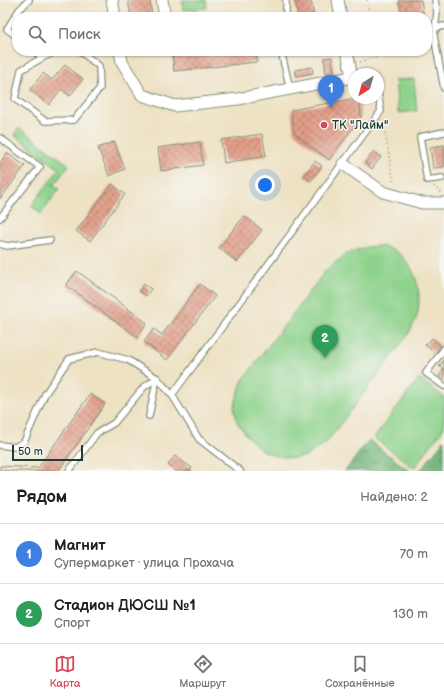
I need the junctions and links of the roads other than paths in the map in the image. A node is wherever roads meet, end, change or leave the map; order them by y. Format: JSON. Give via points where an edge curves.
{"nodes":[{"id":1,"x":29,"y":0,"type":"edge"},
{"id":2,"x":112,"y":0,"type":"edge"},
{"id":3,"x":162,"y":0,"type":"edge"},
{"id":4,"x":286,"y":0,"type":"edge"},
{"id":5,"x":338,"y":0,"type":"edge"},
{"id":6,"x":434,"y":0,"type":"edge"},
{"id":7,"x":18,"y":12,"type":"edge"},
{"id":8,"x":114,"y":12,"type":"edge"},
{"id":9,"x":165,"y":12,"type":"edge"},
{"id":10,"x":286,"y":12,"type":"edge"},
{"id":11,"x":340,"y":12,"type":"edge"},
{"id":12,"x":12,"y":21,"type":"edge"},
{"id":13,"x":444,"y":26,"type":"edge"},
{"id":14,"x":435,"y":28,"type":"junction"},
{"id":15,"x":12,"y":33,"type":"edge"},
{"id":16,"x":40,"y":56,"type":"edge"},
{"id":17,"x":46,"y":56,"type":"edge"},
{"id":18,"x":87,"y":56,"type":"edge"},
{"id":19,"x":121,"y":56,"type":"edge"},
{"id":20,"x":282,"y":56,"type":"edge"},
{"id":21,"x":348,"y":56,"type":"edge"},
{"id":22,"x":42,"y":58,"type":"junction"},
{"id":23,"x":351,"y":68,"type":"edge"},
{"id":24,"x":348,"y":78,"type":"edge"},
{"id":25,"x":444,"y":88,"type":"edge"},
{"id":26,"x":290,"y":89,"type":"junction"},
{"id":27,"x":380,"y":104,"type":"edge"},
{"id":28,"x":444,"y":132,"type":"edge"},
{"id":29,"x":0,"y":138,"type":"edge"},
{"id":30,"x":343,"y":164,"type":"junction"},
{"id":31,"x":442,"y":178,"type":"dead end"},
{"id":32,"x":444,"y":203,"type":"edge"},
{"id":33,"x":0,"y":218,"type":"edge"},
{"id":34,"x":50,"y":240,"type":"dead end"},
{"id":35,"x":0,"y":244,"type":"edge"},
{"id":36,"x":444,"y":349,"type":"edge"},
{"id":37,"x":157,"y":378,"type":"junction"},
{"id":38,"x":444,"y":386,"type":"edge"},
{"id":39,"x":172,"y":395,"type":"junction"},
{"id":40,"x":149,"y":416,"type":"dead end"},
{"id":41,"x":0,"y":445,"type":"edge"},
{"id":42,"x":69,"y":471,"type":"edge"},
{"id":43,"x":240,"y":471,"type":"edge"}],
"edges":[{"from":1,"to":7,"type":"lane"},
{"from":2,"to":8,"type":"street"},
{"from":3,"to":9,"type":"street"},
{"from":4,"to":10,"type":"lane"},
{"from":5,"to":11,"type":"street"},
{"from":6,"to":14,"type":"lane","via":[[437,13]]},
{"from":12,"to":15,"type":"lane","via":[[7,29]]},
{"from":13,"to":14,"type":"lane"},
{"from":14,"to":25,"type":"lane","via":[[434,36]]},
{"from":16,"to":22,"type":"lane"},
{"from":17,"to":22,"type":"lane"},
{"from":18,"to":22,"type":"lane","via":[[100,66],[100,88],[74,120],[45,121],[15,98],[21,70]]},
{"from":19,"to":26,"type":"street","via":[[142,95],[175,106],[238,99]]},
{"from":20,"to":26,"type":"lane"},
{"from":21,"to":23,"type":"street"},
{"from":24,"to":26,"type":"street"},
{"from":27,"to":30,"type":"lane","via":[[381,111]]},
{"from":28,"to":31,"type":"lane","via":[[420,137],[427,180]]},
{"from":29,"to":33,"type":"lane","via":[[40,167]]},
{"from":30,"to":32,"type":"street","via":[[384,192],[422,203]]},
{"from":30,"to":39,"type":"lane"},
{"from":34,"to":35,"type":"lane","via":[[7,246]]},
{"from":36,"to":38,"type":"lane","via":[[426,373]]},
{"from":37,"to":39,"type":"lane"},
{"from":37,"to":40,"type":"lane"},
{"from":37,"to":41,"type":"lane","via":[[128,360],[98,352],[69,359],[45,394],[24,442],[15,447]]},
{"from":37,"to":42,"type":"lane","via":[[144,387],[114,423],[97,433]]},
{"from":39,"to":43,"type":"lane","via":[[199,439]]}]}
